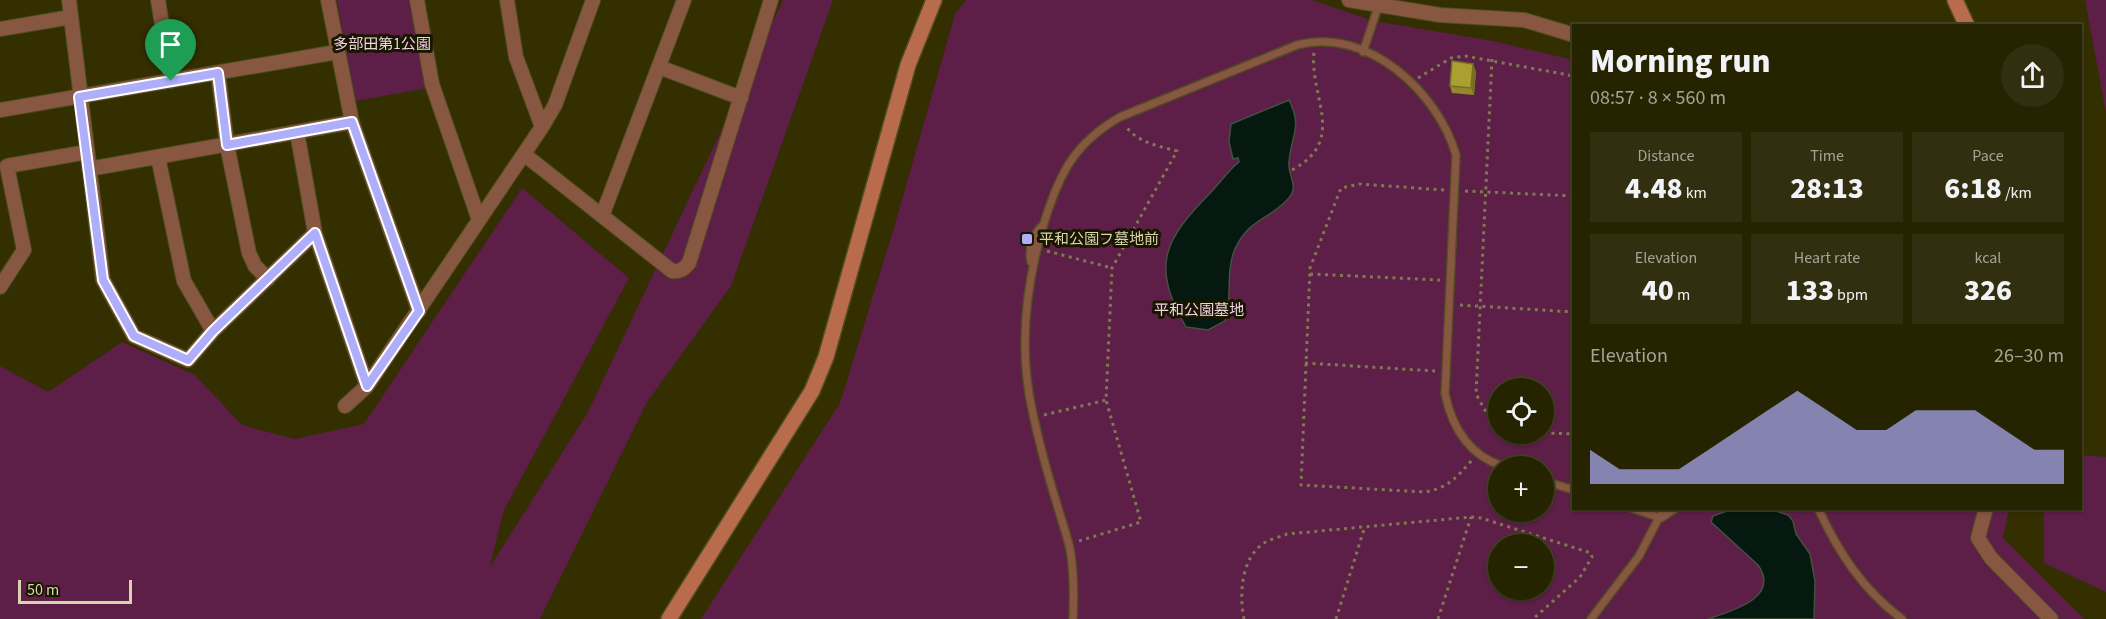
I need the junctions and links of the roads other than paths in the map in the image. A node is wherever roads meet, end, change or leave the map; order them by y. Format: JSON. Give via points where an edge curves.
{"nodes":[{"id":1,"x":69,"y":0,"type":"edge"},
{"id":2,"x":161,"y":0,"type":"edge"},
{"id":3,"x":328,"y":0,"type":"edge"},
{"id":4,"x":417,"y":0,"type":"edge"},
{"id":5,"x":507,"y":0,"type":"edge"},
{"id":6,"x":593,"y":0,"type":"edge"},
{"id":7,"x":684,"y":0,"type":"edge"},
{"id":8,"x":771,"y":0,"type":"edge"},
{"id":9,"x":934,"y":0,"type":"edge"},
{"id":10,"x":1349,"y":0,"type":"edge"},
{"id":11,"x":1955,"y":0,"type":"edge"},
{"id":12,"x":1378,"y":6,"type":"junction"},
{"id":13,"x":70,"y":17,"type":"junction"},
{"id":14,"x":1966,"y":24,"type":"edge"},
{"id":15,"x":0,"y":29,"type":"edge"},
{"id":16,"x":1572,"y":34,"type":"edge"},
{"id":17,"x":1363,"y":51,"type":"junction"},
{"id":18,"x":337,"y":52,"type":"junction"},
{"id":19,"x":659,"y":67,"type":"junction"},
{"id":20,"x":218,"y":73,"type":"junction"},
{"id":21,"x":171,"y":81,"type":"junction"},
{"id":22,"x":79,"y":97,"type":"junction"},
{"id":23,"x":741,"y":98,"type":"junction"},
{"id":24,"x":0,"y":110,"type":"edge"},
{"id":25,"x":352,"y":122,"type":"junction"},
{"id":26,"x":542,"y":127,"type":"junction"},
{"id":27,"x":297,"y":132,"type":"junction"},
{"id":28,"x":227,"y":145,"type":"junction"},
{"id":29,"x":87,"y":152,"type":"junction"},
{"id":30,"x":525,"y":156,"type":"junction"},
{"id":31,"x":158,"y":157,"type":"junction"},
{"id":32,"x":89,"y":170,"type":"junction"},
{"id":33,"x":602,"y":216,"type":"junction"},
{"id":34,"x":479,"y":220,"type":"junction"},
{"id":35,"x":1044,"y":224,"type":"junction"},
{"id":36,"x":315,"y":233,"type":"junction"},
{"id":37,"x":1032,"y":264,"type":"junction"},
{"id":38,"x":268,"y":279,"type":"junction"},
{"id":39,"x":0,"y":287,"type":"edge"},
{"id":40,"x":419,"y":311,"type":"junction"},
{"id":41,"x":213,"y":331,"type":"junction"},
{"id":42,"x":367,"y":386,"type":"junction"},
{"id":43,"x":345,"y":406,"type":"dead end"},
{"id":44,"x":1488,"y":459,"type":"edge"},
{"id":45,"x":1554,"y":484,"type":"edge"},
{"id":46,"x":1572,"y":489,"type":"edge"},
{"id":47,"x":1637,"y":510,"type":"edge"},
{"id":48,"x":1663,"y":510,"type":"edge"},
{"id":49,"x":1673,"y":510,"type":"edge"},
{"id":50,"x":1819,"y":510,"type":"edge"},
{"id":51,"x":1985,"y":510,"type":"edge"},
{"id":52,"x":1661,"y":518,"type":"junction"},
{"id":53,"x":669,"y":619,"type":"edge"},
{"id":54,"x":1073,"y":619,"type":"edge"},
{"id":55,"x":1591,"y":619,"type":"edge"},
{"id":56,"x":1902,"y":619,"type":"edge"},
{"id":57,"x":2051,"y":619,"type":"edge"}],
"edges":[{"from":1,"to":13,"type":"street"},
{"from":2,"to":21,"type":"street"},
{"from":3,"to":18,"type":"street"},
{"from":4,"to":34,"type":"street","via":[[432,84]]},
{"from":5,"to":26,"type":"street","via":[[516,57]]},
{"from":6,"to":26,"type":"street","via":[[555,105]]},
{"from":7,"to":19,"type":"street"},
{"from":8,"to":23,"type":"street"},
{"from":9,"to":53,"type":"street","via":[[908,65],[816,382]]},
{"from":10,"to":12,"type":"street"},
{"from":11,"to":14,"type":"street"},
{"from":12,"to":16,"type":"street","via":[[1440,15],[1524,20]]},
{"from":12,"to":17,"type":"lane"},
{"from":13,"to":15,"type":"street"},
{"from":13,"to":22,"type":"street"},
{"from":17,"to":35,"type":"lane","via":[[1311,41],[1120,117],[1101,128],[1072,157],[1060,176]]},
{"from":17,"to":44,"type":"lane","via":[[1412,82],[1450,135],[1456,155],[1445,394],[1462,437],[1477,454]]},
{"from":18,"to":20,"type":"street"},
{"from":18,"to":25,"type":"street"},
{"from":19,"to":23,"type":"street"},
{"from":19,"to":33,"type":"street"},
{"from":20,"to":21,"type":"street"},
{"from":20,"to":28,"type":"street"},
{"from":21,"to":22,"type":"street"},
{"from":22,"to":24,"type":"street"},
{"from":22,"to":29,"type":"street"},
{"from":23,"to":33,"type":"street","via":[[684,269],[672,271]]},
{"from":25,"to":27,"type":"street"},
{"from":25,"to":40,"type":"street"},
{"from":26,"to":30,"type":"street"},
{"from":27,"to":28,"type":"street"},
{"from":27,"to":36,"type":"street"},
{"from":28,"to":31,"type":"street"},
{"from":28,"to":38,"type":"street","via":[[249,253]]},
{"from":29,"to":32,"type":"street"},
{"from":29,"to":39,"type":"street","via":[[7,166],[24,250]]},
{"from":30,"to":33,"type":"street"},
{"from":30,"to":34,"type":"street"},
{"from":31,"to":32,"type":"street"},
{"from":31,"to":41,"type":"street","via":[[184,281]]},
{"from":32,"to":41,"type":"street","via":[[103,280],[134,336],[188,360]]},
{"from":34,"to":40,"type":"street"},
{"from":35,"to":37,"type":"lane"},
{"from":35,"to":37,"type":"lane","via":[[1036,231],[1029,252]]},
{"from":36,"to":38,"type":"street"},
{"from":36,"to":42,"type":"street"},
{"from":37,"to":54,"type":"lane","via":[[1026,338],[1028,379],[1034,417],[1068,544],[1075,588]]},
{"from":38,"to":41,"type":"street"},
{"from":40,"to":42,"type":"street"},
{"from":42,"to":43,"type":"street"},
{"from":45,"to":46,"type":"lane"},
{"from":47,"to":52,"type":"lane"},
{"from":48,"to":52,"type":"lane"},
{"from":49,"to":52,"type":"lane"},
{"from":50,"to":56,"type":"lane","via":[[1843,557],[1883,605]]},
{"from":51,"to":57,"type":"street","via":[[1978,538],[1991,558]]},
{"from":52,"to":55,"type":"lane","via":[[1639,556]]}]}
